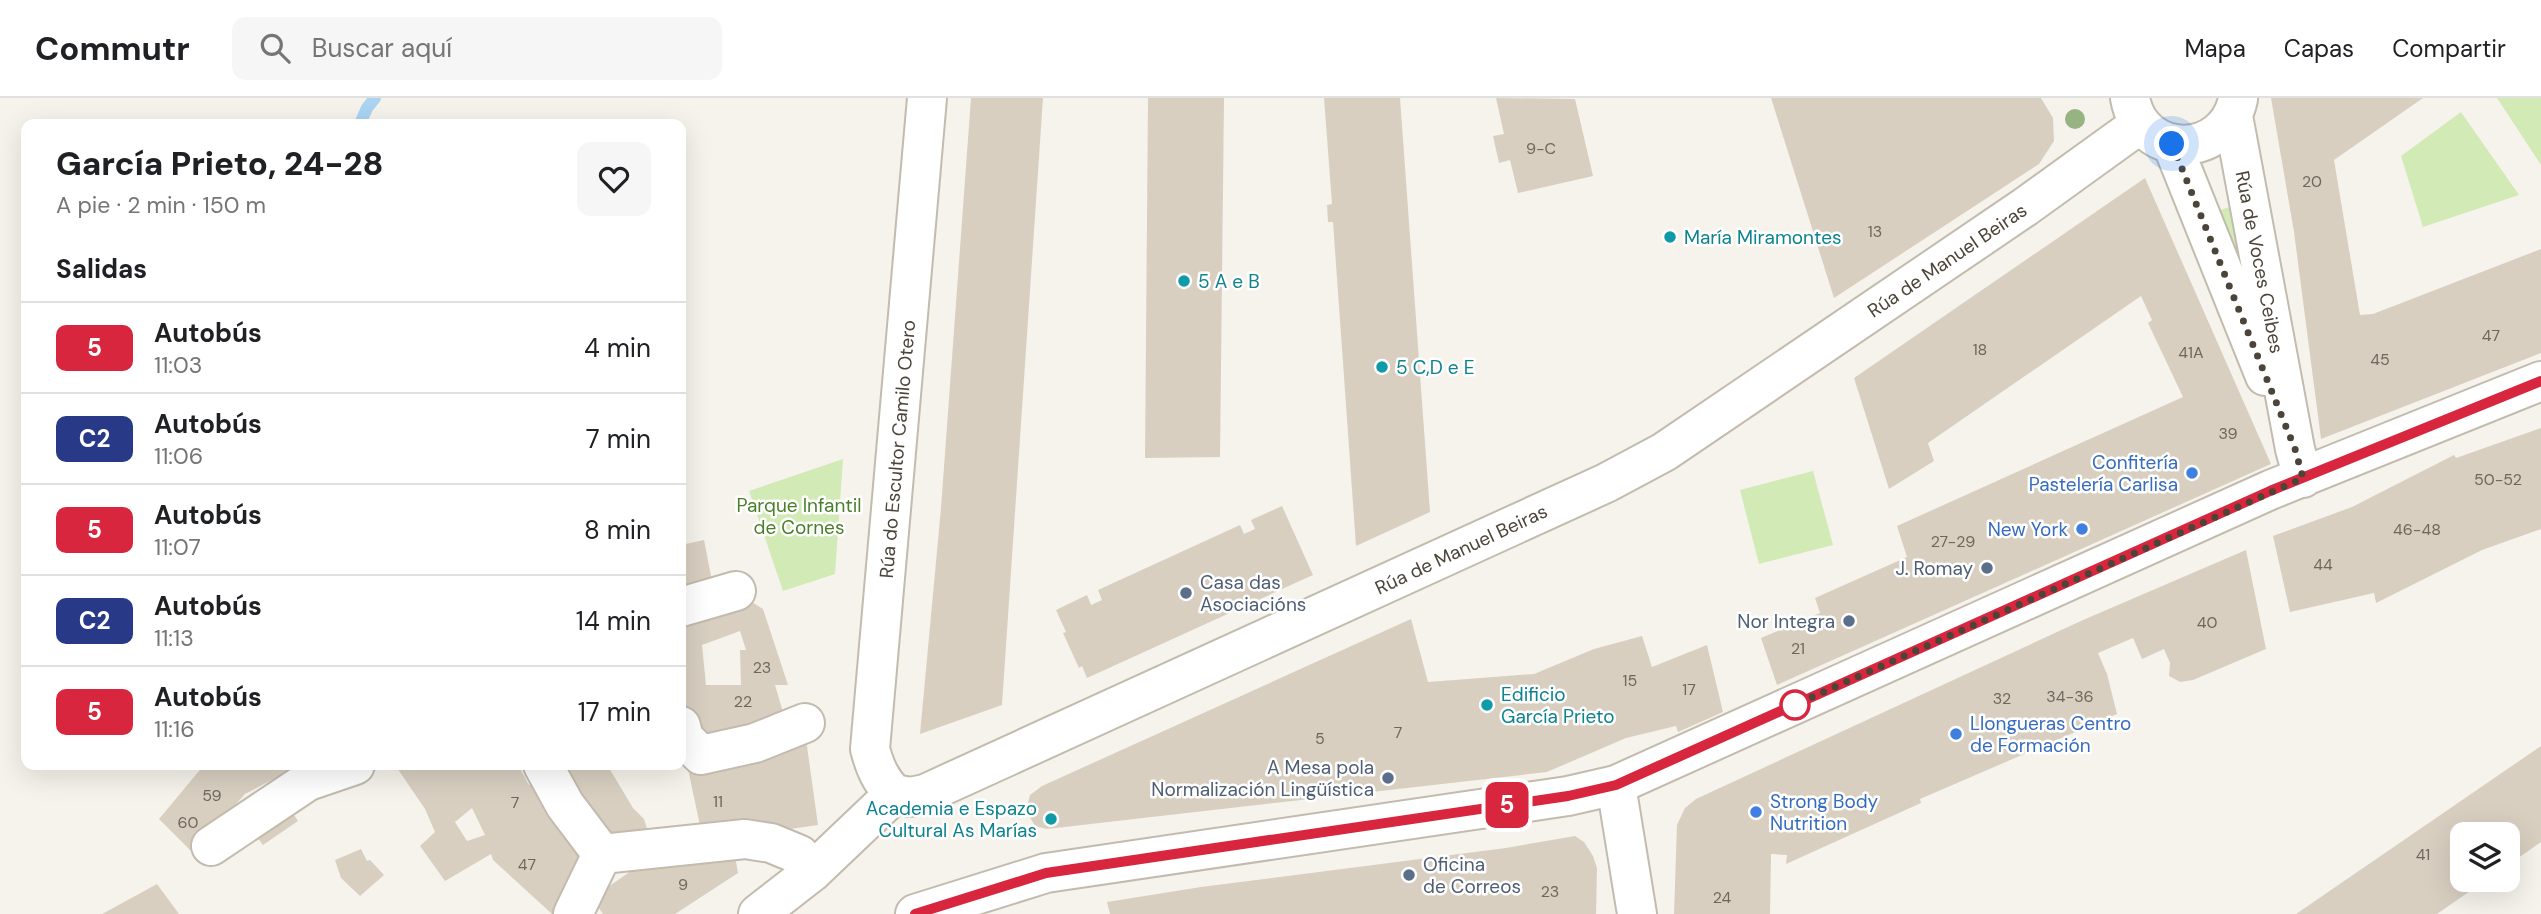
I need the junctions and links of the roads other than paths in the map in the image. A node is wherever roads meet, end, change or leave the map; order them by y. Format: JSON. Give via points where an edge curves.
{"nodes":[{"id":1,"x":928,"y":98,"type":"edge"},
{"id":2,"x":2131,"y":105,"type":"edge"},
{"id":3,"x":2236,"y":107,"type":"edge"},
{"id":4,"x":2172,"y":144,"type":"junction"},
{"id":5,"x":2541,"y":381,"type":"edge"},
{"id":6,"x":2299,"y":463,"type":"junction"},
{"id":7,"x":736,"y":591,"type":"dead end"},
{"id":8,"x":686,"y":606,"type":"edge"},
{"id":9,"x":805,"y":723,"type":"dead end"},
{"id":10,"x":686,"y":740,"type":"edge"},
{"id":11,"x":340,"y":770,"type":"edge"},
{"id":12,"x":546,"y":770,"type":"edge"},
{"id":13,"x":1616,"y":785,"type":"junction"},
{"id":14,"x":894,"y":794,"type":"junction"},
{"id":15,"x":211,"y":846,"type":"dead end"},
{"id":16,"x":603,"y":854,"type":"junction"},
{"id":17,"x":812,"y":872,"type":"junction"},
{"id":18,"x":573,"y":914,"type":"edge"},
{"id":19,"x":758,"y":914,"type":"edge"},
{"id":20,"x":915,"y":914,"type":"edge"},
{"id":21,"x":1637,"y":914,"type":"edge"}],
"edges":[{"from":1,"to":14,"type":"street","name":"Rúa do Escultor Camilo Otero","via":[[870,749],[876,770]]},
{"from":2,"to":4,"type":"street","via":[[2159,139]]},
{"from":2,"to":14,"type":"street","name":"Rúa de Manuel Beiras","via":[[2025,207],[1664,452],[1606,483],[925,794]]},
{"from":3,"to":4,"type":"street","via":[[2222,130],[2207,140]]},
{"from":3,"to":6,"type":"street","name":"Rúa de Voces Ceibes"},
{"from":4,"to":6,"type":"street","name":"Rúa de Voces Ceibes"},
{"from":5,"to":6,"type":"street"},
{"from":6,"to":13,"type":"street","via":[[2245,502]]},
{"from":7,"to":8,"type":"street"},
{"from":9,"to":10,"type":"street","via":[[755,743],[701,755]]},
{"from":11,"to":15,"type":"street","via":[[308,781]]},
{"from":12,"to":16,"type":"street","via":[[565,805]]},
{"from":13,"to":20,"type":"street","via":[[1568,796],[1046,873]]},
{"from":13,"to":21,"type":"street"},
{"from":14,"to":17,"type":"street"},
{"from":16,"to":17,"type":"street","via":[[745,839],[800,855]]},
{"from":16,"to":18,"type":"street"},
{"from":17,"to":19,"type":"street"}]}
